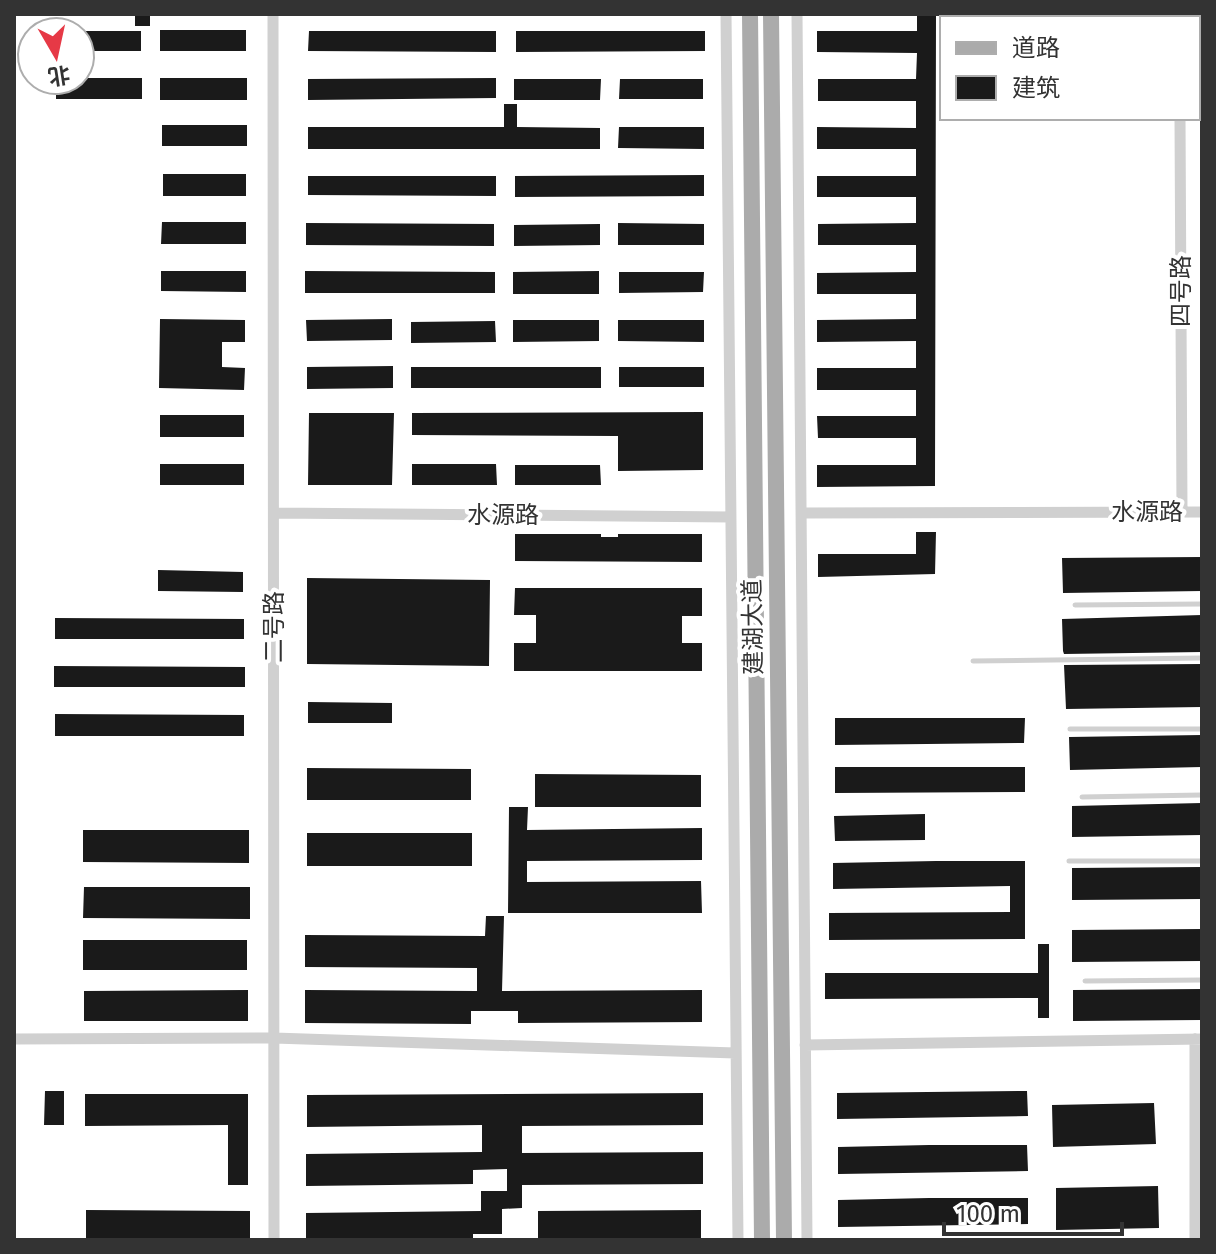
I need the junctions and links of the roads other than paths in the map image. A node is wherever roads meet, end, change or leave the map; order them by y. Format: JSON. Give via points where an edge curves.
{"nodes":[{"id":1,"x":273,"y":14,"type":"edge"},
{"id":2,"x":726,"y":14,"type":"edge"},
{"id":3,"x":750,"y":14,"type":"edge"},
{"id":4,"x":771,"y":14,"type":"edge"},
{"id":5,"x":797,"y":14,"type":"edge"},
{"id":6,"x":1180,"y":120,"type":"edge"},
{"id":7,"x":1182,"y":512,"type":"junction"},
{"id":8,"x":1202,"y":512,"type":"edge"},
{"id":9,"x":275,"y":513,"type":"junction"},
{"id":10,"x":803,"y":513,"type":"junction"},
{"id":11,"x":731,"y":517,"type":"junction"},
{"id":12,"x":1202,"y":604,"type":"edge"},
{"id":13,"x":1075,"y":605,"type":"dead end"},
{"id":14,"x":1202,"y":658,"type":"edge"},
{"id":15,"x":973,"y":661,"type":"dead end"},
{"id":16,"x":1070,"y":729,"type":"dead end"},
{"id":17,"x":1202,"y":729,"type":"edge"},
{"id":18,"x":1202,"y":795,"type":"edge"},
{"id":19,"x":1082,"y":797,"type":"dead end"},
{"id":20,"x":1069,"y":861,"type":"dead end"},
{"id":21,"x":1202,"y":861,"type":"edge"},
{"id":22,"x":1202,"y":980,"type":"edge"},
{"id":23,"x":1085,"y":981,"type":"dead end"},
{"id":24,"x":274,"y":1038,"type":"junction"},
{"id":25,"x":14,"y":1039,"type":"edge"},
{"id":26,"x":1198,"y":1039,"type":"edge"},
{"id":27,"x":805,"y":1045,"type":"junction"},
{"id":28,"x":735,"y":1053,"type":"junction"},
{"id":29,"x":274,"y":1240,"type":"edge"},
{"id":30,"x":738,"y":1240,"type":"edge"},
{"id":31,"x":762,"y":1240,"type":"edge"},
{"id":32,"x":784,"y":1240,"type":"edge"},
{"id":33,"x":807,"y":1240,"type":"edge"},
{"id":34,"x":1195,"y":1240,"type":"edge"}],
"edges":[{"from":1,"to":9,"type":"street","name":"二号路"},
{"from":2,"to":11,"type":"street"},
{"from":3,"to":31,"type":"main road","name":"建湖大道"},
{"from":4,"to":32,"type":"main road","name":"建湖大道"},
{"from":5,"to":10,"type":"street"},
{"from":6,"to":7,"type":"street","name":"四号路"},
{"from":7,"to":8,"type":"street","name":"水源路"},
{"from":7,"to":10,"type":"street","name":"水源路"},
{"from":9,"to":11,"type":"street","name":"水源路"},
{"from":9,"to":24,"type":"street","name":"二号路"},
{"from":10,"to":27,"type":"street"},
{"from":11,"to":28,"type":"street"},
{"from":12,"to":13,"type":"lane"},
{"from":14,"to":15,"type":"lane"},
{"from":16,"to":17,"type":"lane"},
{"from":18,"to":19,"type":"lane"},
{"from":20,"to":21,"type":"lane"},
{"from":22,"to":23,"type":"lane"},
{"from":24,"to":25,"type":"street"},
{"from":24,"to":28,"type":"street"},
{"from":24,"to":29,"type":"street","name":"二号路"},
{"from":26,"to":27,"type":"street"},
{"from":26,"to":34,"type":"street"},
{"from":27,"to":33,"type":"street"},
{"from":28,"to":30,"type":"street"}]}
